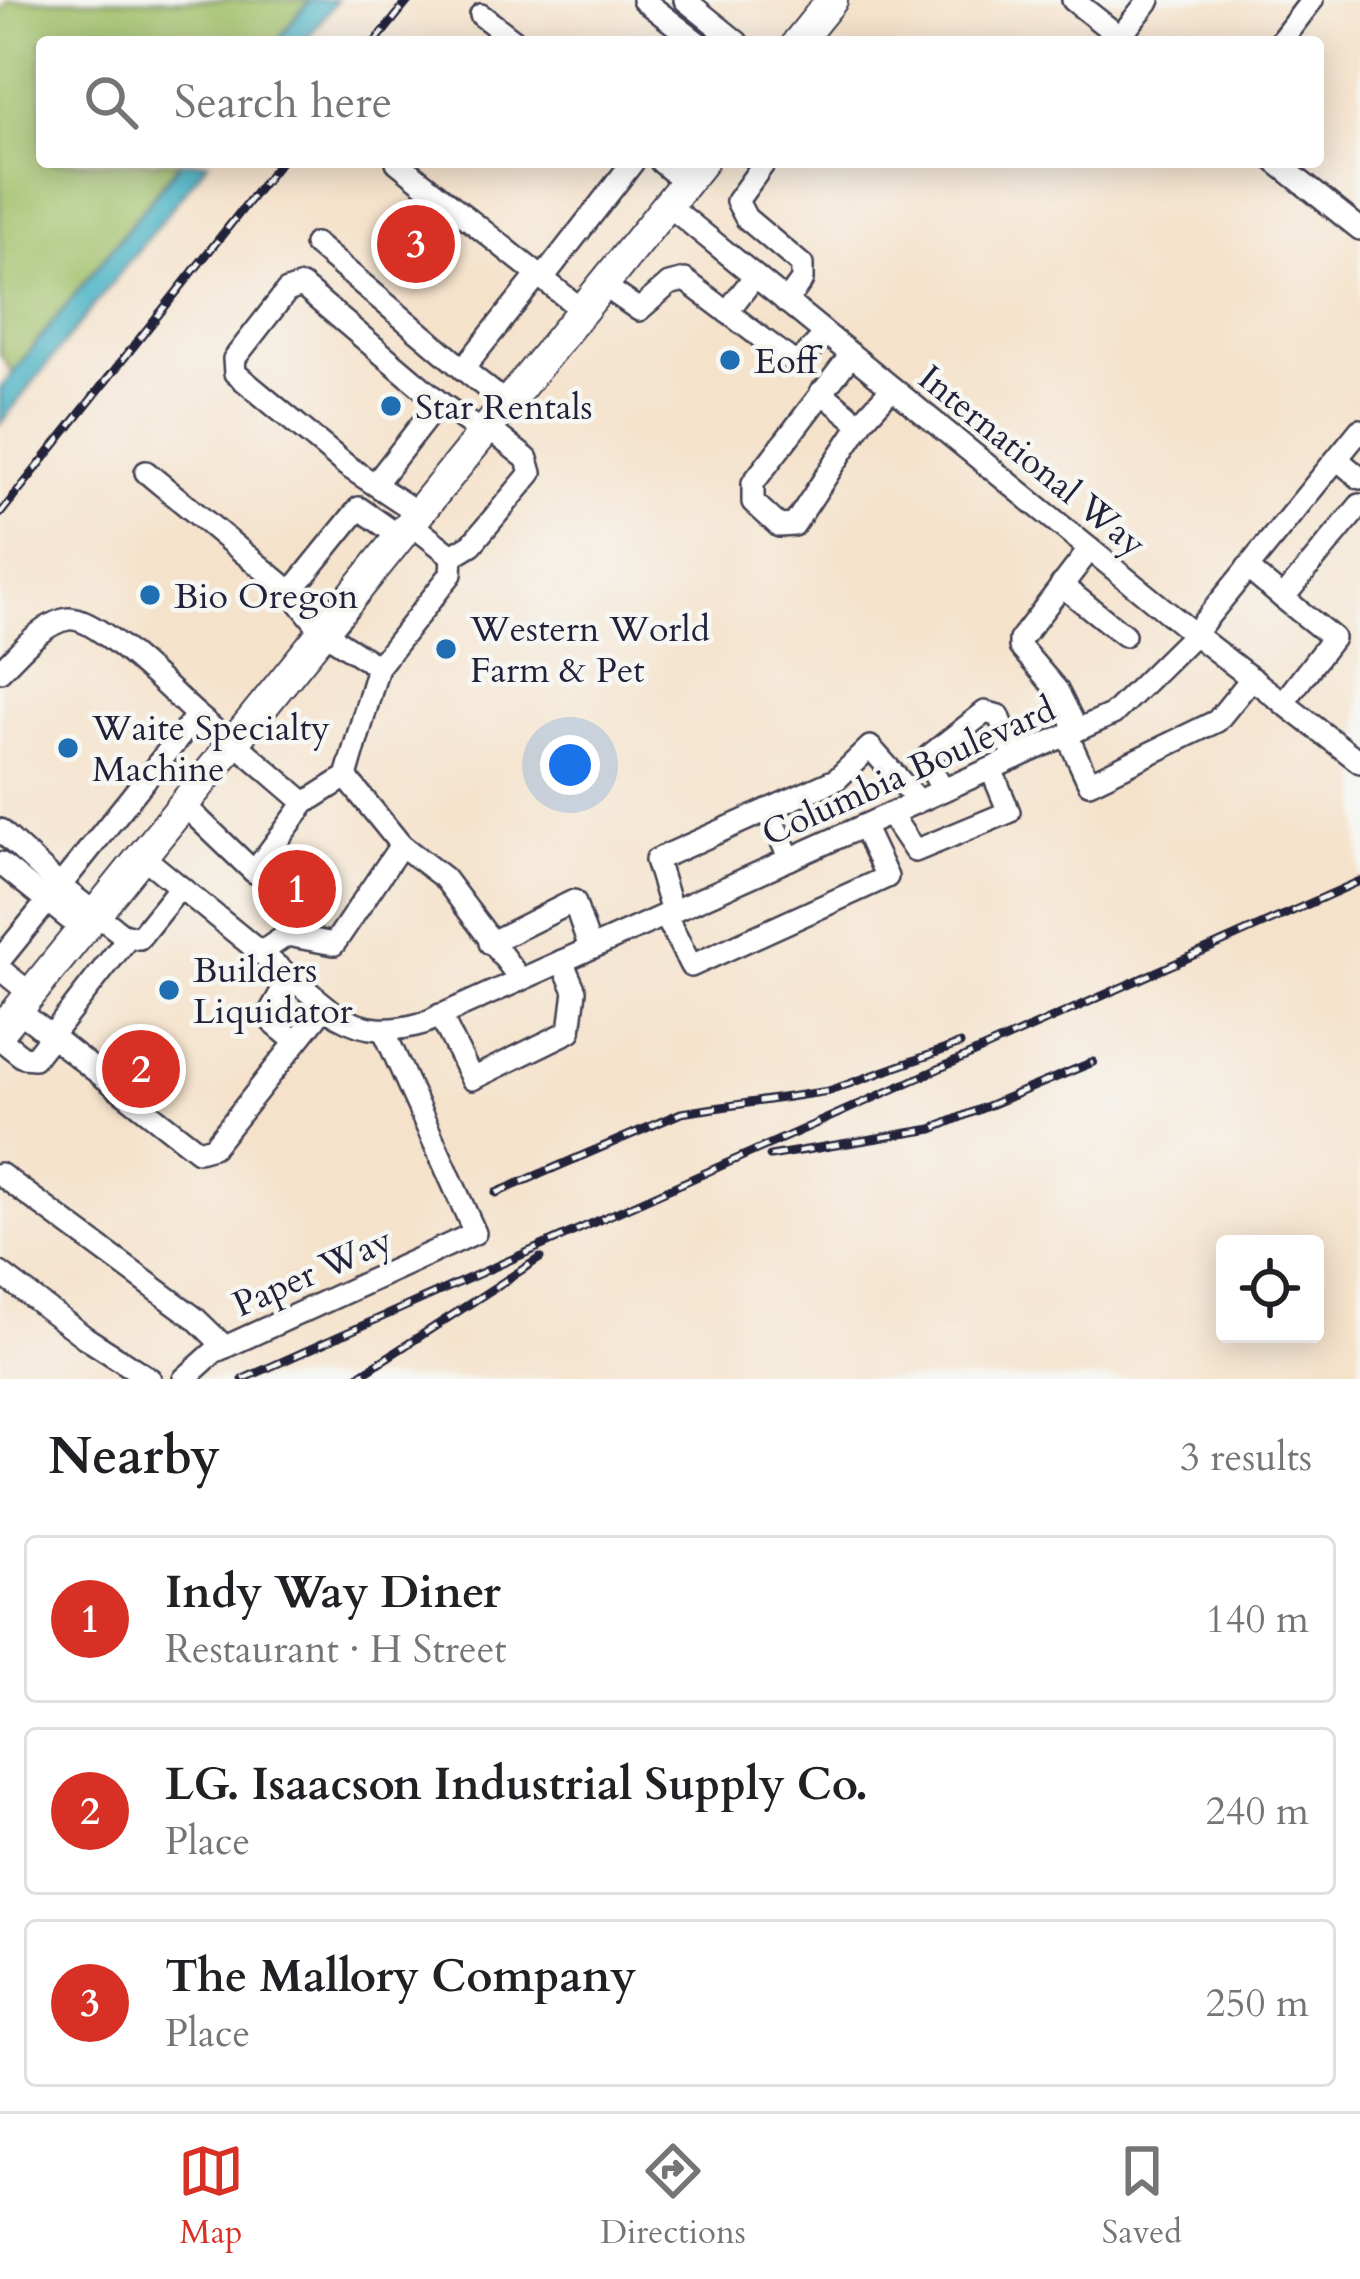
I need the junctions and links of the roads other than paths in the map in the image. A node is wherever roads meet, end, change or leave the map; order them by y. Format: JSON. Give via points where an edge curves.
{"nodes":[{"id":1,"x":644,"y":0,"type":"edge"},
{"id":2,"x":685,"y":0,"type":"edge"},
{"id":3,"x":832,"y":0,"type":"edge"},
{"id":4,"x":1073,"y":0,"type":"edge"},
{"id":5,"x":1149,"y":0,"type":"edge"},
{"id":6,"x":1312,"y":0,"type":"edge"},
{"id":7,"x":481,"y":15,"type":"dead end"},
{"id":8,"x":508,"y":36,"type":"edge"},
{"id":9,"x":689,"y":36,"type":"edge"},
{"id":10,"x":730,"y":36,"type":"edge"},
{"id":11,"x":804,"y":36,"type":"edge"},
{"id":12,"x":1118,"y":36,"type":"edge"},
{"id":13,"x":1126,"y":36,"type":"edge"},
{"id":14,"x":1285,"y":36,"type":"edge"},
{"id":15,"x":404,"y":168,"type":"edge"},
{"id":16,"x":628,"y":168,"type":"edge"},
{"id":17,"x":761,"y":168,"type":"edge"},
{"id":18,"x":1284,"y":168,"type":"edge"},
{"id":19,"x":685,"y":183,"type":"edge"},
{"id":20,"x":1360,"y":229,"type":"edge"},
{"id":21,"x":315,"y":244,"type":"dead end"},
{"id":22,"x":755,"y":276,"type":"junction"},
{"id":23,"x":540,"y":277,"type":"junction"},
{"id":24,"x":603,"y":285,"type":"junction"},
{"id":25,"x":786,"y":302,"type":"junction"},
{"id":26,"x":583,"y":310,"type":"junction"},
{"id":27,"x":728,"y":312,"type":"junction"},
{"id":28,"x":826,"y":334,"type":"junction"},
{"id":29,"x":851,"y":355,"type":"junction"},
{"id":30,"x":463,"y":369,"type":"junction"},
{"id":31,"x":892,"y":388,"type":"junction"},
{"id":32,"x":821,"y":392,"type":"junction"},
{"id":33,"x":440,"y":402,"type":"junction"},
{"id":34,"x":492,"y":421,"type":"junction"},
{"id":35,"x":860,"y":424,"type":"junction"},
{"id":36,"x":1360,"y":430,"type":"edge"},
{"id":37,"x":1336,"y":459,"type":"junction"},
{"id":38,"x":146,"y":472,"type":"dead end"},
{"id":39,"x":1360,"y":478,"type":"edge"},
{"id":40,"x":375,"y":484,"type":"junction"},
{"id":41,"x":1360,"y":505,"type":"edge"},
{"id":42,"x":409,"y":524,"type":"junction"},
{"id":43,"x":1090,"y":549,"type":"junction"},
{"id":44,"x":452,"y":556,"type":"junction"},
{"id":45,"x":1247,"y":568,"type":"junction"},
{"id":46,"x":1061,"y":585,"type":"junction"},
{"id":47,"x":291,"y":592,"type":"junction"},
{"id":48,"x":1283,"y":598,"type":"junction"},
{"id":49,"x":322,"y":632,"type":"junction"},
{"id":50,"x":1194,"y":634,"type":"junction"},
{"id":51,"x":1124,"y":635,"type":"dead end"},
{"id":52,"x":377,"y":667,"type":"junction"},
{"id":53,"x":0,"y":671,"type":"edge"},
{"id":54,"x":1252,"y":678,"type":"junction"},
{"id":55,"x":1283,"y":703,"type":"junction"},
{"id":56,"x":197,"y":715,"type":"junction"},
{"id":57,"x":1072,"y":733,"type":"junction"},
{"id":58,"x":232,"y":743,"type":"junction"},
{"id":59,"x":1016,"y":758,"type":"junction"},
{"id":60,"x":1360,"y":762,"type":"edge"},
{"id":61,"x":991,"y":769,"type":"junction"},
{"id":62,"x":346,"y":777,"type":"junction"},
{"id":63,"x":142,"y":784,"type":"junction"},
{"id":64,"x":943,"y":790,"type":"junction"},
{"id":65,"x":918,"y":801,"type":"junction"},
{"id":66,"x":304,"y":803,"type":"junction"},
{"id":67,"x":180,"y":807,"type":"junction"},
{"id":68,"x":767,"y":811,"type":"junction"},
{"id":69,"x":890,"y":814,"type":"junction"},
{"id":70,"x":863,"y":826,"type":"junction"},
{"id":71,"x":0,"y":830,"type":"edge"},
{"id":72,"x":401,"y":845,"type":"junction"},
{"id":73,"x":141,"y":855,"type":"junction"},
{"id":74,"x":790,"y":859,"type":"junction"},
{"id":75,"x":0,"y":862,"type":"edge"},
{"id":76,"x":180,"y":887,"type":"junction"},
{"id":77,"x":54,"y":893,"type":"junction"},
{"id":78,"x":668,"y":913,"type":"junction"},
{"id":79,"x":88,"y":922,"type":"junction"},
{"id":80,"x":122,"y":934,"type":"junction"},
{"id":81,"x":490,"y":944,"type":"junction"},
{"id":82,"x":590,"y":948,"type":"junction"},
{"id":83,"x":260,"y":953,"type":"junction"},
{"id":84,"x":562,"y":961,"type":"junction"},
{"id":85,"x":56,"y":962,"type":"junction"},
{"id":86,"x":0,"y":965,"type":"edge"},
{"id":87,"x":290,"y":977,"type":"junction"},
{"id":88,"x":520,"y":980,"type":"junction"},
{"id":89,"x":89,"y":988,"type":"junction"},
{"id":90,"x":325,"y":1006,"type":"junction"},
{"id":91,"x":440,"y":1015,"type":"junction"},
{"id":92,"x":9,"y":1019,"type":"edge"},
{"id":93,"x":384,"y":1031,"type":"junction"},
{"id":94,"x":51,"y":1036,"type":"junction"},
{"id":95,"x":296,"y":1042,"type":"junction"},
{"id":96,"x":0,"y":1174,"type":"edge"},
{"id":97,"x":0,"y":1273,"type":"edge"},
{"id":98,"x":225,"y":1347,"type":"junction"},
{"id":99,"x":151,"y":1379,"type":"edge"},
{"id":100,"x":184,"y":1379,"type":"edge"}],
"edges":[{"from":1,"to":9,"type":"street"},
{"from":2,"to":10,"type":"street"},
{"from":3,"to":11,"type":"highway"},
{"from":4,"to":12,"type":"street"},
{"from":5,"to":13,"type":"street"},
{"from":6,"to":14,"type":"street"},
{"from":7,"to":8,"type":"street"},
{"from":15,"to":23,"type":"street"},
{"from":16,"to":23,"type":"street"},
{"from":17,"to":25,"type":"street","via":[[737,201],[802,265]]},
{"from":18,"to":20,"type":"street"},
{"from":19,"to":22,"type":"street","name":"International Way"},
{"from":19,"to":24,"type":"highway"},
{"from":21,"to":30,"type":"street"},
{"from":22,"to":25,"type":"street","name":"International Way"},
{"from":22,"to":27,"type":"street"},
{"from":23,"to":26,"type":"street"},
{"from":23,"to":30,"type":"street"},
{"from":24,"to":26,"type":"highway"},
{"from":24,"to":27,"type":"street","via":[[640,310],[668,284],[685,280]]},
{"from":25,"to":28,"type":"street","name":"International Way"},
{"from":26,"to":34,"type":"highway"},
{"from":27,"to":28,"type":"street","via":[[796,364]]},
{"from":28,"to":29,"type":"street","name":"International Way"},
{"from":29,"to":31,"type":"street","name":"International Way"},
{"from":29,"to":32,"type":"street"},
{"from":30,"to":34,"type":"street"},
{"from":31,"to":35,"type":"street"},
{"from":31,"to":43,"type":"street","name":"International Way"},
{"from":32,"to":35,"type":"street"},
{"from":32,"to":35,"type":"street","via":[[753,483],[753,502],[764,515],[794,525]]},
{"from":33,"to":34,"type":"street"},
{"from":33,"to":40,"type":"street"},
{"from":33,"to":40,"type":"street","via":[[302,286],[287,291],[238,352],[235,373]]},
{"from":34,"to":42,"type":"highway"},
{"from":34,"to":44,"type":"street","via":[[532,473],[472,544]]},
{"from":36,"to":37,"type":"street","name":"Columbia Boulevard"},
{"from":37,"to":39,"type":"street"},
{"from":37,"to":45,"type":"street","name":"Columbia Boulevard"},
{"from":38,"to":47,"type":"street"},
{"from":40,"to":42,"type":"street"},
{"from":41,"to":48,"type":"street"},
{"from":42,"to":44,"type":"street"},
{"from":42,"to":47,"type":"street","via":[[359,508]]},
{"from":42,"to":49,"type":"highway"},
{"from":43,"to":46,"type":"street"},
{"from":43,"to":50,"type":"street","name":"International Way"},
{"from":44,"to":52,"type":"street","via":[[451,574]]},
{"from":45,"to":48,"type":"street"},
{"from":45,"to":50,"type":"street","name":"Columbia Boulevard"},
{"from":46,"to":51,"type":"street"},
{"from":46,"to":57,"type":"street","via":[[1020,647],[1057,690]]},
{"from":47,"to":49,"type":"street"},
{"from":48,"to":55,"type":"street","via":[[1333,638]]},
{"from":49,"to":52,"type":"street"},
{"from":49,"to":58,"type":"highway"},
{"from":50,"to":54,"type":"street","name":"International Way"},
{"from":50,"to":57,"type":"street","name":"Columbia Boulevard","via":[[1113,714]]},
{"from":52,"to":62,"type":"street"},
{"from":53,"to":56,"type":"street","via":[[66,619],[91,622]]},
{"from":54,"to":55,"type":"street","name":"International Way"},
{"from":54,"to":57,"type":"street","via":[[1217,721],[1089,783]]},
{"from":55,"to":60,"type":"street","name":"International Way"},
{"from":56,"to":58,"type":"street"},
{"from":56,"to":63,"type":"street"},
{"from":57,"to":59,"type":"street","name":"Columbia Boulevard"},
{"from":58,"to":66,"type":"street"},
{"from":58,"to":67,"type":"highway"},
{"from":59,"to":61,"type":"street","name":"Columbia Boulevard"},
{"from":59,"to":64,"type":"street","via":[[999,716],[985,712],[929,756]]},
{"from":61,"to":64,"type":"street","name":"Columbia Boulevard"},
{"from":61,"to":69,"type":"street","via":[[1009,812],[915,851]]},
{"from":62,"to":66,"type":"street"},
{"from":62,"to":72,"type":"street"},
{"from":63,"to":67,"type":"street"},
{"from":63,"to":77,"type":"street"},
{"from":64,"to":65,"type":"street","name":"Columbia Boulevard"},
{"from":65,"to":68,"type":"street","via":[[870,746],[837,779]]},
{"from":65,"to":69,"type":"street","name":"Columbia Boulevard"},
{"from":66,"to":67,"type":"street","via":[[254,872]]},
{"from":67,"to":73,"type":"highway"},
{"from":68,"to":74,"type":"street"},
{"from":68,"to":78,"type":"street","via":[[656,860]]},
{"from":69,"to":70,"type":"street","name":"Columbia Boulevard"},
{"from":70,"to":74,"type":"street","name":"Columbia Boulevard"},
{"from":70,"to":78,"type":"street","via":[[887,877],[691,966]]},
{"from":71,"to":77,"type":"street"},
{"from":72,"to":81,"type":"street","via":[[444,878]]},
{"from":72,"to":83,"type":"street","via":[[334,944],[287,935]]},
{"from":73,"to":76,"type":"street"},
{"from":73,"to":79,"type":"highway"},
{"from":74,"to":78,"type":"street","name":"Columbia Boulevard"},
{"from":75,"to":77,"type":"street"},
{"from":76,"to":80,"type":"street","via":[[140,938]]},
{"from":76,"to":83,"type":"street"},
{"from":77,"to":79,"type":"street"},
{"from":77,"to":86,"type":"street"},
{"from":78,"to":82,"type":"street","name":"Columbia Boulevard"},
{"from":79,"to":80,"type":"street"},
{"from":79,"to":85,"type":"highway"},
{"from":80,"to":89,"type":"street","via":[[123,944]]},
{"from":81,"to":82,"type":"street","via":[[574,901]]},
{"from":81,"to":88,"type":"street"},
{"from":82,"to":84,"type":"street","name":"Columbia Boulevard"},
{"from":83,"to":87,"type":"street"},
{"from":84,"to":88,"type":"street","name":"Columbia Boulevard"},
{"from":84,"to":91,"type":"street","via":[[575,991],[570,1030],[472,1079]]},
{"from":85,"to":89,"type":"street"},
{"from":85,"to":92,"type":"highway"},
{"from":86,"to":92,"type":"street"},
{"from":87,"to":90,"type":"street"},
{"from":87,"to":95,"type":"street","via":[[270,1012]]},
{"from":88,"to":91,"type":"street","name":"Columbia Boulevard"},
{"from":89,"to":94,"type":"street"},
{"from":90,"to":93,"type":"street","via":[[357,1027]]},
{"from":90,"to":95,"type":"street"},
{"from":91,"to":93,"type":"street","name":"Columbia Boulevard"},
{"from":92,"to":94,"type":"street"},
{"from":92,"to":94,"type":"street","via":[[23,1057],[34,1058]]},
{"from":93,"to":98,"type":"street","name":"Paper Way","via":[[475,1233]]},
{"from":94,"to":95,"type":"street","via":[[199,1151],[213,1147]]},
{"from":96,"to":98,"type":"street"},
{"from":97,"to":99,"type":"street"},
{"from":98,"to":100,"type":"street","name":"Paper Way"}]}
